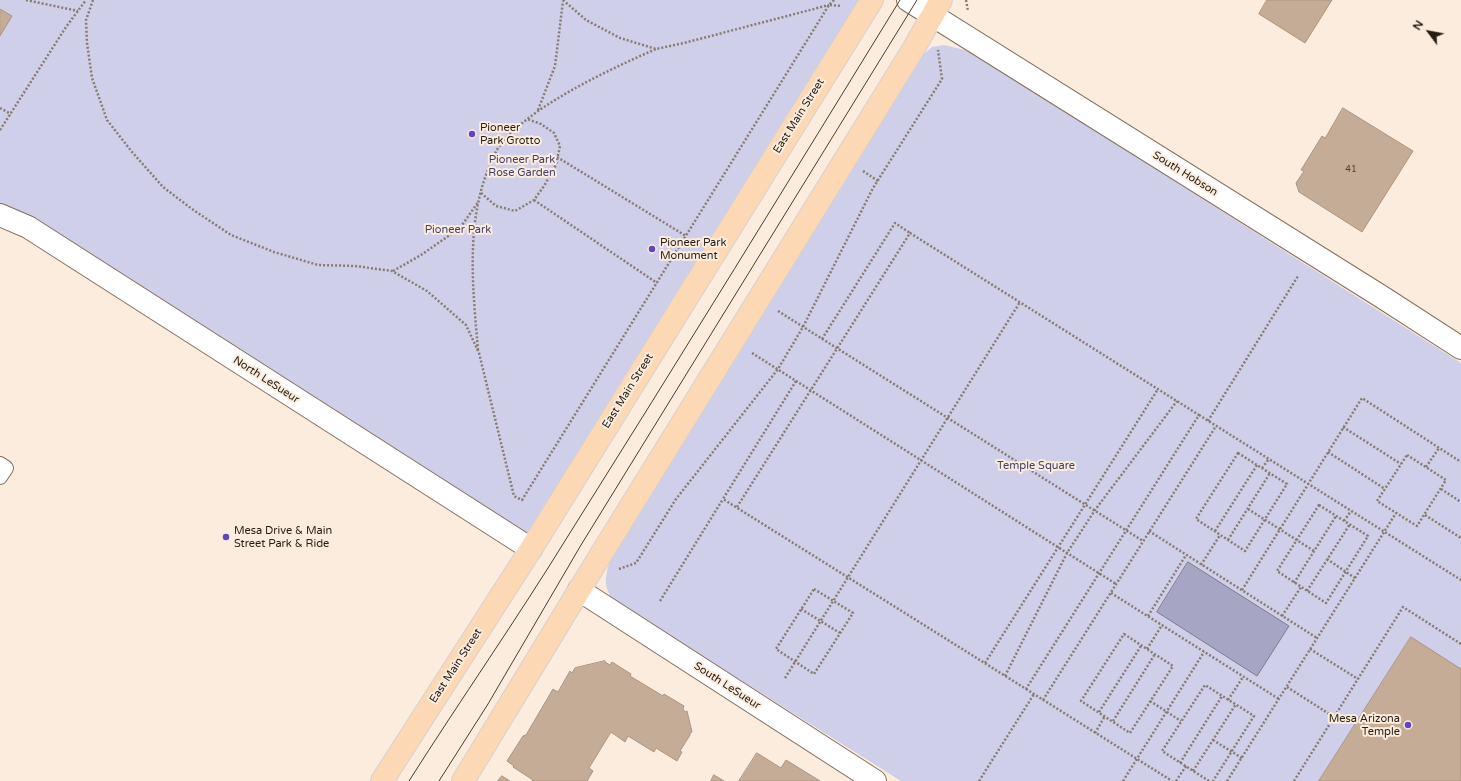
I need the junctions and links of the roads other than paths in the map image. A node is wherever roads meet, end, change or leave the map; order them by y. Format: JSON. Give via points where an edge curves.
{"nodes":[{"id":1,"x":872,"y":0,"type":"edge"},
{"id":2,"x":908,"y":0,"type":"edge"},
{"id":3,"x":937,"y":8,"type":"edge"},
{"id":4,"x":0,"y":214,"type":"edge"},
{"id":5,"x":1461,"y":348,"type":"edge"},
{"id":6,"x":0,"y":464,"type":"edge"},
{"id":7,"x":0,"y":477,"type":"edge"},
{"id":8,"x":531,"y":549,"type":"junction"},
{"id":9,"x":579,"y":590,"type":"junction"},
{"id":10,"x":382,"y":781,"type":"edge"},
{"id":11,"x":463,"y":781,"type":"edge"},
{"id":12,"x":876,"y":781,"type":"edge"}],
"edges":[{"from":1,"to":8,"type":"main road","name":"East Main Street"},
{"from":2,"to":3,"type":"street","name":"South Hobson"},
{"from":3,"to":5,"type":"street","name":"South Hobson"},
{"from":3,"to":9,"type":"main road"},
{"from":4,"to":8,"type":"street","name":"North LeSueur","via":[[28,227]]},
{"from":6,"to":7,"type":"lane","via":[[6,468]]},
{"from":8,"to":10,"type":"main road","name":"East Main Street"},
{"from":9,"to":11,"type":"main road"},
{"from":9,"to":12,"type":"street","name":"South LeSueur"}]}
